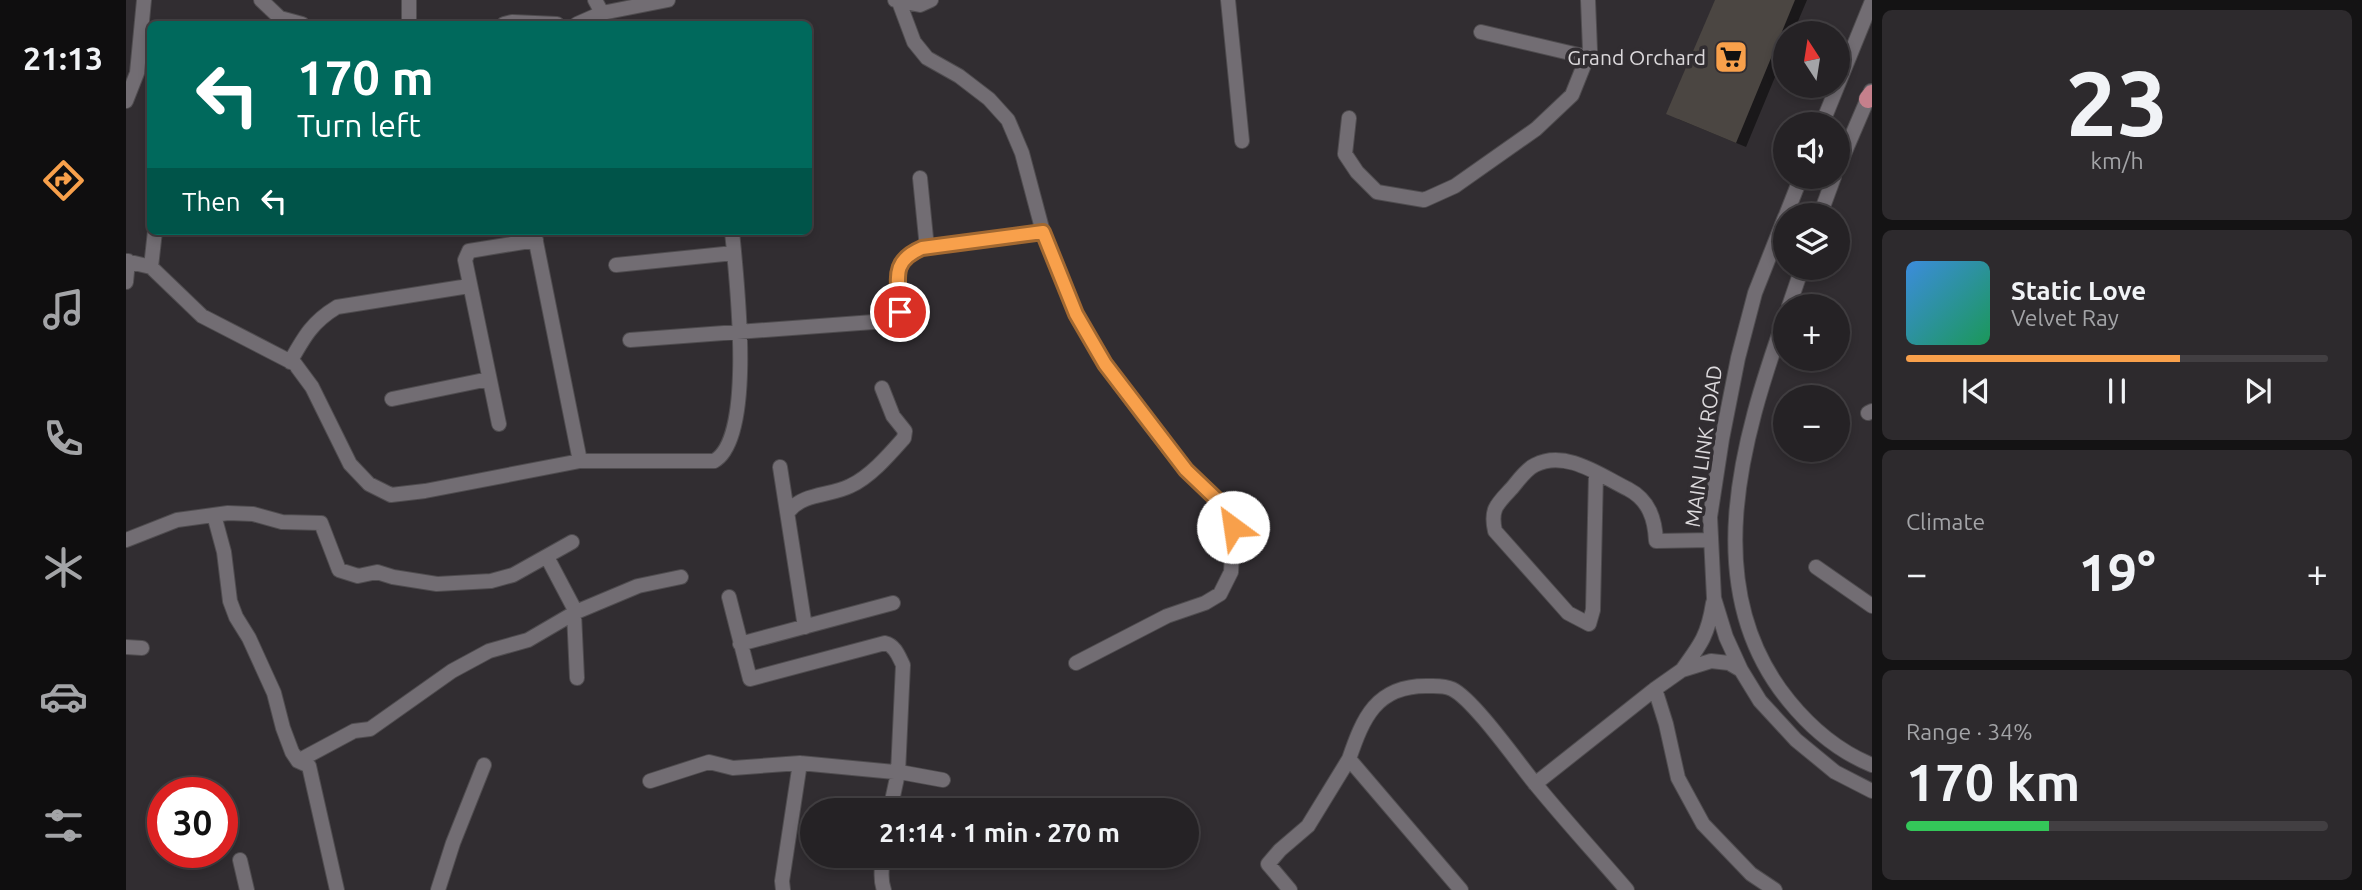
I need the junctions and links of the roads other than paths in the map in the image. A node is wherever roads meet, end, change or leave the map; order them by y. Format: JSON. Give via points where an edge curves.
{"nodes":[{"id":1,"x":144,"y":0,"type":"edge"},
{"id":2,"x":409,"y":0,"type":"edge"},
{"id":3,"x":668,"y":0,"type":"edge"},
{"id":4,"x":931,"y":0,"type":"edge"},
{"id":5,"x":1228,"y":0,"type":"edge"},
{"id":6,"x":1588,"y":0,"type":"edge"},
{"id":7,"x":897,"y":1,"type":"edge"},
{"id":8,"x":1872,"y":1,"type":"edge"},
{"id":9,"x":270,"y":3,"type":"edge"},
{"id":10,"x":599,"y":7,"type":"edge"},
{"id":11,"x":291,"y":21,"type":"edge"},
{"id":12,"x":409,"y":21,"type":"edge"},
{"id":13,"x":581,"y":21,"type":"edge"},
{"id":14,"x":1481,"y":32,"type":"dead end"},
{"id":15,"x":1587,"y":57,"type":"junction"},
{"id":16,"x":132,"y":69,"type":"edge"},
{"id":17,"x":1871,"y":94,"type":"edge"},
{"id":18,"x":126,"y":101,"type":"edge"},
{"id":19,"x":1827,"y":112,"type":"edge"},
{"id":20,"x":1349,"y":118,"type":"dead end"},
{"id":21,"x":1242,"y":141,"type":"dead end"},
{"id":22,"x":1850,"y":141,"type":"edge"},
{"id":23,"x":920,"y":178,"type":"dead end"},
{"id":24,"x":1043,"y":232,"type":"junction"},
{"id":25,"x":155,"y":235,"type":"edge"},
{"id":26,"x":535,"y":235,"type":"edge"},
{"id":27,"x":732,"y":235,"type":"edge"},
{"id":28,"x":1773,"y":247,"type":"edge"},
{"id":29,"x":927,"y":248,"type":"junction"},
{"id":30,"x":734,"y":253,"type":"junction"},
{"id":31,"x":127,"y":261,"type":"edge"},
{"id":32,"x":616,"y":265,"type":"dead end"},
{"id":33,"x":151,"y":267,"type":"junction"},
{"id":34,"x":126,"y":282,"type":"edge"},
{"id":35,"x":469,"y":286,"type":"junction"},
{"id":36,"x":741,"y":331,"type":"junction"},
{"id":37,"x":630,"y":340,"type":"dead end"},
{"id":38,"x":1773,"y":355,"type":"edge"},
{"id":39,"x":290,"y":362,"type":"junction"},
{"id":40,"x":489,"y":379,"type":"junction"},
{"id":41,"x":882,"y":388,"type":"dead end"},
{"id":42,"x":393,"y":399,"type":"dead end"},
{"id":43,"x":499,"y":424,"type":"dead end"},
{"id":44,"x":580,"y":461,"type":"junction"},
{"id":45,"x":780,"y":467,"type":"dead end"},
{"id":46,"x":1596,"y":473,"type":"junction"},
{"id":47,"x":789,"y":511,"type":"junction"},
{"id":48,"x":214,"y":515,"type":"junction"},
{"id":49,"x":126,"y":540,"type":"edge"},
{"id":50,"x":1711,"y":540,"type":"junction"},
{"id":51,"x":572,"y":542,"type":"dead end"},
{"id":52,"x":547,"y":557,"type":"junction"},
{"id":53,"x":1816,"y":566,"type":"dead end"},
{"id":54,"x":681,"y":577,"type":"dead end"},
{"id":55,"x":729,"y":597,"type":"dead end"},
{"id":56,"x":1714,"y":598,"type":"junction"},
{"id":57,"x":893,"y":603,"type":"dead end"},
{"id":58,"x":1872,"y":607,"type":"edge"},
{"id":59,"x":575,"y":612,"type":"junction"},
{"id":60,"x":805,"y":627,"type":"junction"},
{"id":61,"x":740,"y":644,"type":"junction"},
{"id":62,"x":126,"y":647,"type":"edge"},
{"id":63,"x":142,"y":648,"type":"dead end"},
{"id":64,"x":1076,"y":663,"type":"dead end"},
{"id":65,"x":1682,"y":670,"type":"junction"},
{"id":66,"x":1741,"y":670,"type":"junction"},
{"id":67,"x":577,"y":678,"type":"dead end"},
{"id":68,"x":1655,"y":689,"type":"junction"},
{"id":69,"x":1349,"y":759,"type":"junction"},
{"id":70,"x":299,"y":761,"type":"junction"},
{"id":71,"x":800,"y":763,"type":"junction"},
{"id":72,"x":484,"y":765,"type":"dead end"},
{"id":73,"x":1872,"y":765,"type":"edge"},
{"id":74,"x":898,"y":773,"type":"junction"},
{"id":75,"x":943,"y":780,"type":"dead end"},
{"id":76,"x":650,"y":781,"type":"dead end"},
{"id":77,"x":1535,"y":784,"type":"junction"},
{"id":78,"x":1872,"y":791,"type":"edge"},
{"id":79,"x":893,"y":798,"type":"edge"},
{"id":80,"x":240,"y":860,"type":"dead end"},
{"id":81,"x":882,"y":868,"type":"edge"},
{"id":82,"x":247,"y":890,"type":"edge"},
{"id":83,"x":337,"y":890,"type":"edge"},
{"id":84,"x":438,"y":890,"type":"edge"},
{"id":85,"x":783,"y":890,"type":"edge"},
{"id":86,"x":884,"y":890,"type":"edge"},
{"id":87,"x":1290,"y":890,"type":"edge"},
{"id":88,"x":1461,"y":890,"type":"edge"},
{"id":89,"x":1627,"y":890,"type":"edge"},
{"id":90,"x":1775,"y":890,"type":"edge"}],
"edges":[{"from":1,"to":16,"type":"street"},
{"from":2,"to":12,"type":"street"},
{"from":3,"to":10,"type":"street"},
{"from":4,"to":7,"type":"street","via":[[920,5]]},
{"from":5,"to":21,"type":"street"},
{"from":6,"to":15,"type":"street"},
{"from":7,"to":24,"type":"street","via":[[914,42],[927,58],[969,83],[1008,120],[1022,153]]},
{"from":8,"to":19,"type":"street"},
{"from":9,"to":11,"type":"street","via":[[280,18]]},
{"from":10,"to":13,"type":"street"},
{"from":14,"to":15,"type":"street"},
{"from":15,"to":20,"type":"street","via":[[1573,95],[1536,129],[1455,186],[1424,200],[1377,192],[1357,172],[1345,154]]},
{"from":16,"to":18,"type":"street"},
{"from":17,"to":22,"type":"street"},
{"from":23,"to":29,"type":"street"},
{"from":24,"to":29,"type":"street"},
{"from":24,"to":64,"type":"street","via":[[1076,314],[1105,364],[1186,470],[1234,519],[1231,572],[1220,594]]},
{"from":25,"to":33,"type":"street"},
{"from":26,"to":35,"type":"street","via":[[469,251],[465,260]]},
{"from":26,"to":44,"type":"street"},
{"from":27,"to":30,"type":"street"},
{"from":28,"to":50,"type":"street","name":"MAIN LINK ROAD","via":[[1738,358],[1710,517]]},
{"from":29,"to":36,"type":"street","via":[[907,254],[898,267],[900,312],[894,318]]},
{"from":30,"to":32,"type":"street"},
{"from":30,"to":36,"type":"street"},
{"from":31,"to":33,"type":"street"},
{"from":31,"to":34,"type":"street"},
{"from":33,"to":39,"type":"street","via":[[202,316]]},
{"from":35,"to":39,"type":"street","via":[[337,307],[308,330]]},
{"from":35,"to":40,"type":"street"},
{"from":36,"to":37,"type":"street"},
{"from":36,"to":44,"type":"street","via":[[736,423],[722,457],[714,461]]},
{"from":38,"to":73,"type":"street","name":"MAIN LINK ROAD","via":[[1739,488],[1735,569],[1742,606],[1762,664],[1802,718],[1836,746]]},
{"from":39,"to":44,"type":"street","via":[[312,387],[350,464],[369,484],[391,495]]},
{"from":40,"to":42,"type":"street"},
{"from":40,"to":43,"type":"street"},
{"from":41,"to":47,"type":"street","via":[[893,416],[905,431],[904,438],[853,485],[804,499]]},
{"from":45,"to":47,"type":"street"},
{"from":46,"to":46,"type":"street","via":[[1566,460],[1533,465],[1497,504],[1492,517],[1495,531],[1559,604],[1589,624]]},
{"from":46,"to":50,"type":"street","via":[[1644,499],[1656,541]]},
{"from":47,"to":60,"type":"street"},
{"from":48,"to":49,"type":"street","via":[[177,520]]},
{"from":48,"to":52,"type":"street","via":[[253,514],[282,522],[321,523],[339,570],[358,576],[377,572],[437,584],[491,581]]},
{"from":48,"to":70,"type":"street","via":[[230,601],[260,660]]},
{"from":50,"to":56,"type":"street","name":"MAIN LINK ROAD"},
{"from":51,"to":52,"type":"street"},
{"from":52,"to":59,"type":"street"},
{"from":53,"to":58,"type":"street"},
{"from":54,"to":59,"type":"street","via":[[638,586]]},
{"from":55,"to":61,"type":"street"},
{"from":56,"to":65,"type":"street","via":[[1710,626]]},
{"from":56,"to":66,"type":"street","name":"MAIN LINK ROAD"},
{"from":57,"to":60,"type":"street"},
{"from":59,"to":67,"type":"street"},
{"from":59,"to":70,"type":"street","via":[[528,640],[489,651],[452,671],[370,729],[354,731]]},
{"from":60,"to":61,"type":"street"},
{"from":61,"to":74,"type":"street","via":[[750,679],[890,644],[903,665]]},
{"from":62,"to":63,"type":"street"},
{"from":65,"to":66,"type":"street","via":[[1711,662],[1729,663]]},
{"from":65,"to":68,"type":"street"},
{"from":66,"to":78,"type":"street","name":"MAIN LINK ROAD","via":[[1760,701],[1796,740],[1835,772]]},
{"from":68,"to":77,"type":"street"},
{"from":68,"to":90,"type":"street","via":[[1678,778],[1703,824],[1751,874]]},
{"from":69,"to":77,"type":"street","via":[[1362,721],[1383,697],[1416,686],[1448,687],[1482,718]]},
{"from":69,"to":87,"type":"street","via":[[1308,826],[1268,864]]},
{"from":69,"to":88,"type":"street"},
{"from":70,"to":83,"type":"street","via":[[309,766]]},
{"from":71,"to":74,"type":"street"},
{"from":71,"to":76,"type":"street","via":[[733,768],[709,761]]},
{"from":71,"to":85,"type":"street"},
{"from":72,"to":84,"type":"street"},
{"from":74,"to":75,"type":"street"},
{"from":74,"to":79,"type":"street"},
{"from":77,"to":89,"type":"street"},
{"from":80,"to":82,"type":"street"},
{"from":81,"to":86,"type":"street"}]}
